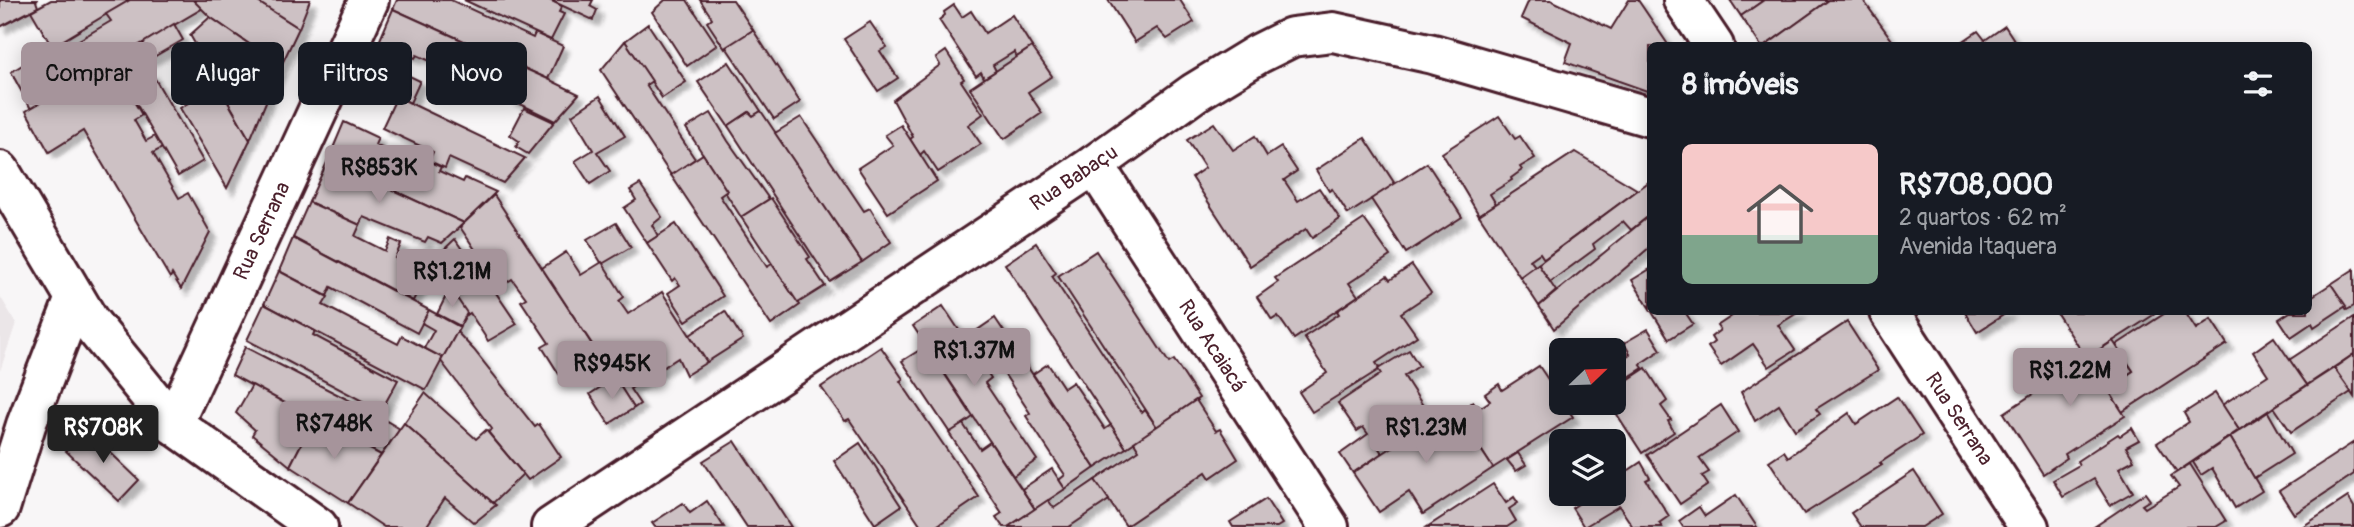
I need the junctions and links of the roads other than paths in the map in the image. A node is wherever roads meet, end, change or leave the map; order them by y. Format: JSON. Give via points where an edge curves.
{"nodes":[{"id":1,"x":369,"y":0,"type":"edge"},
{"id":2,"x":1683,"y":0,"type":"edge"},
{"id":3,"x":1711,"y":42,"type":"edge"},
{"id":4,"x":1647,"y":116,"type":"edge"},
{"id":5,"x":1094,"y":165,"type":"junction"},
{"id":6,"x":0,"y":171,"type":"edge"},
{"id":7,"x":75,"y":298,"type":"junction"},
{"id":8,"x":1891,"y":315,"type":"edge"},
{"id":9,"x":173,"y":424,"type":"junction"},
{"id":10,"x":0,"y":508,"type":"edge"},
{"id":11,"x":318,"y":527,"type":"edge"},
{"id":12,"x":551,"y":527,"type":"edge"},
{"id":13,"x":1329,"y":527,"type":"edge"},
{"id":14,"x":2029,"y":527,"type":"edge"}],
"edges":[{"from":1,"to":9,"type":"street","name":"Rua Serrana"},
{"from":2,"to":3,"type":"street"},
{"from":4,"to":5,"type":"street","name":"Rua Babaçu","via":[[1433,54],[1333,32],[1292,37],[1258,54],[1194,93]]},
{"from":5,"to":12,"type":"street","name":"Rua Babaçu"},
{"from":5,"to":13,"type":"street","name":"Rua Acaiacá"},
{"from":6,"to":7,"type":"street"},
{"from":7,"to":9,"type":"street"},
{"from":7,"to":10,"type":"street"},
{"from":8,"to":14,"type":"street","name":"Rua Serrana"},
{"from":9,"to":11,"type":"street"}]}
